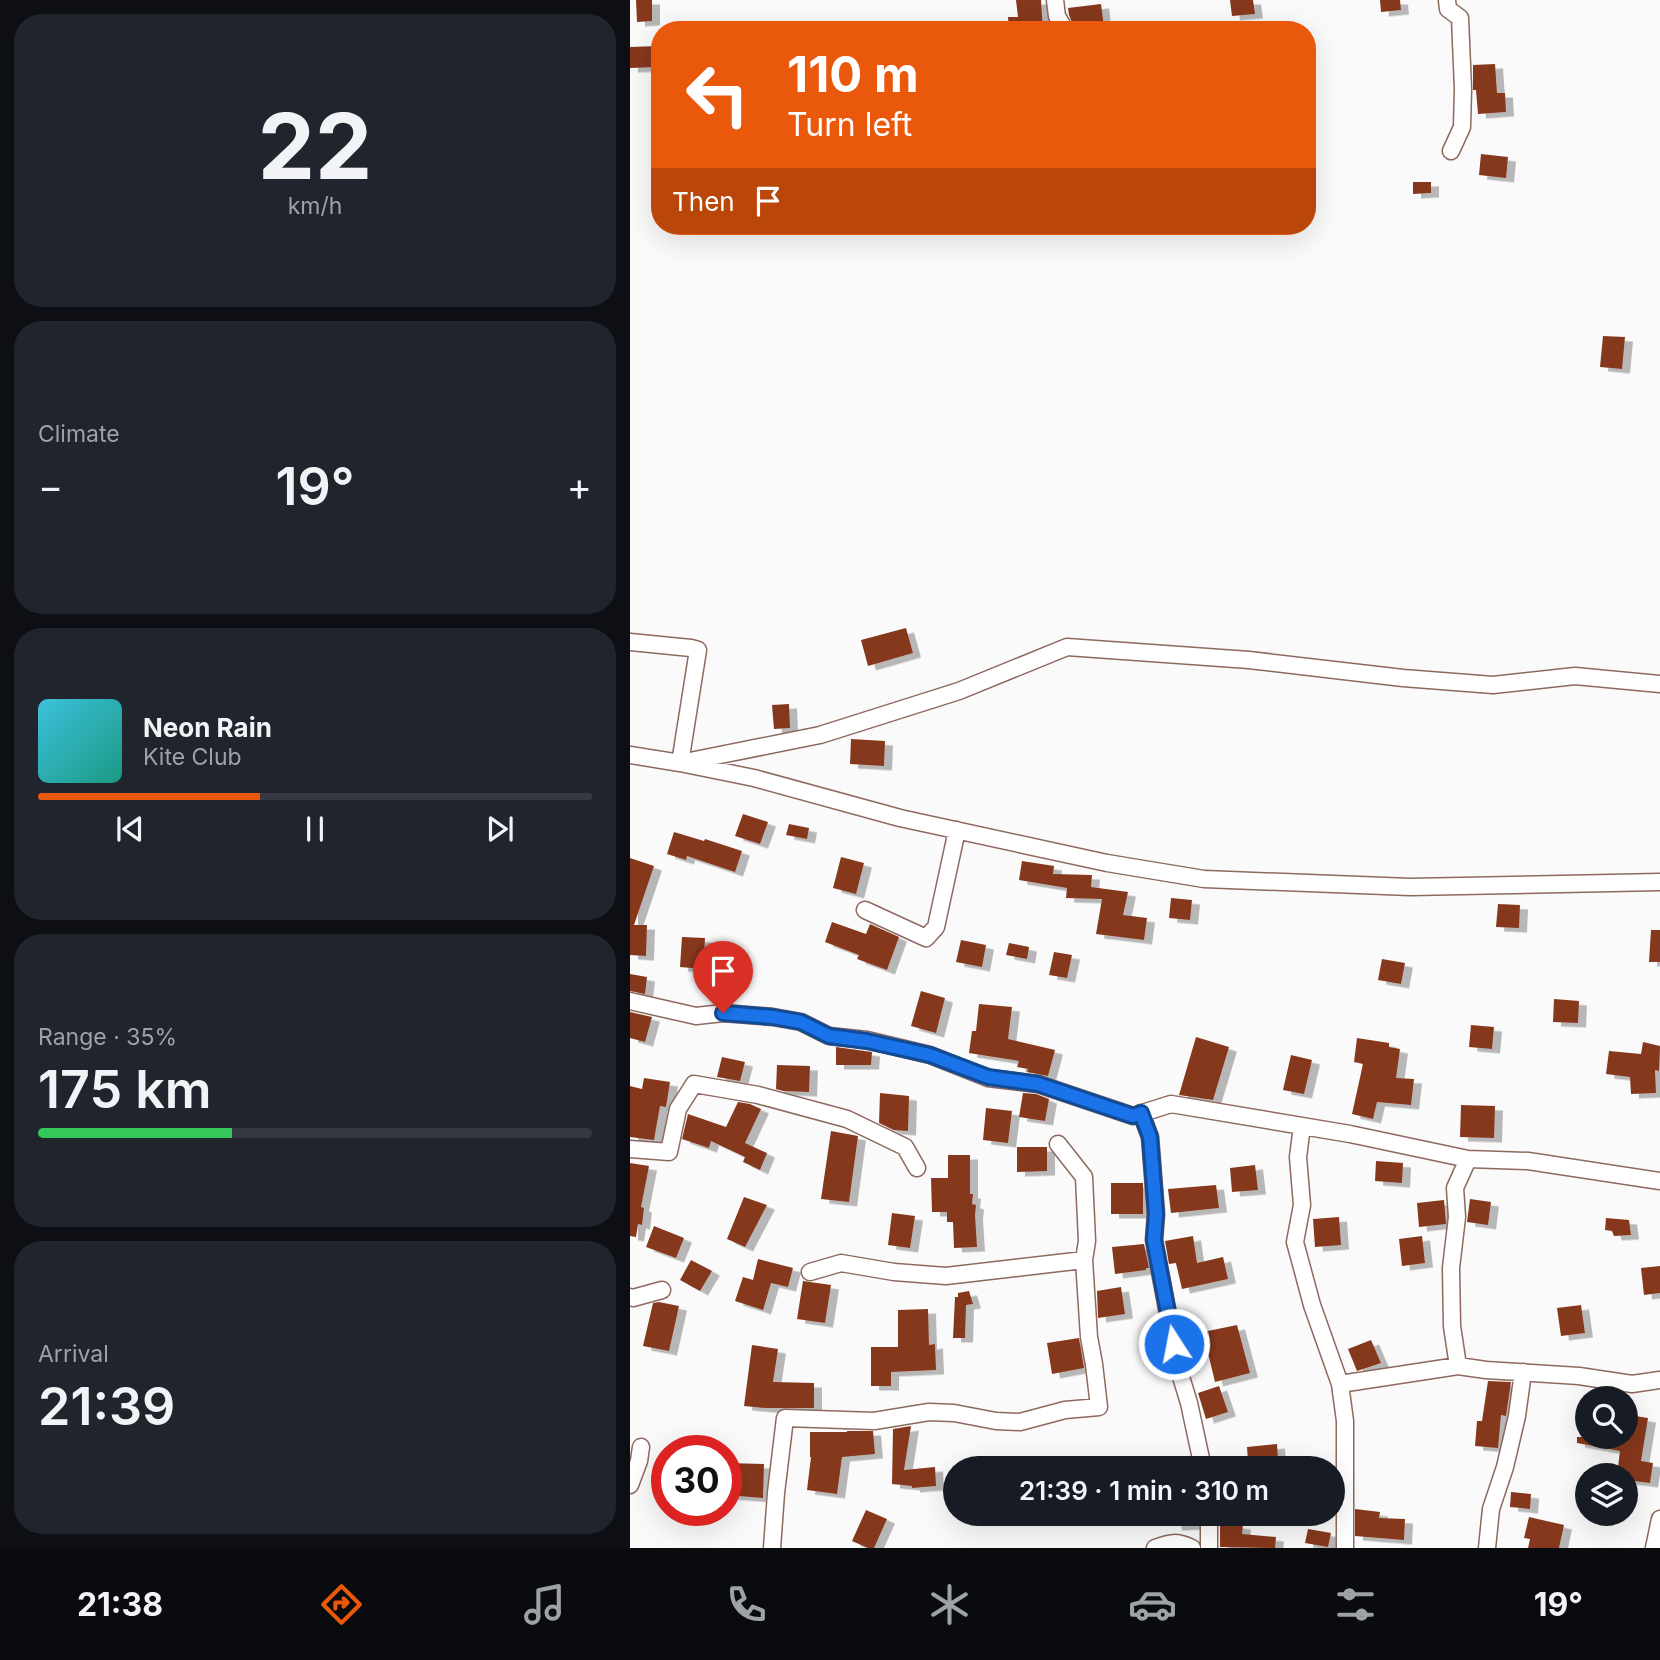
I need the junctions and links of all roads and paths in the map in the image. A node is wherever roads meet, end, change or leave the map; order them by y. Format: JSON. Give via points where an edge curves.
{"nodes":[{"id":1,"x":1055,"y":0,"type":"edge"},
{"id":2,"x":1447,"y":0,"type":"edge"},
{"id":3,"x":1060,"y":21,"type":"edge"},
{"id":4,"x":1451,"y":151,"type":"dead end"},
{"id":5,"x":630,"y":642,"type":"edge"},
{"id":6,"x":1660,"y":684,"type":"edge"},
{"id":7,"x":630,"y":755,"type":"edge"},
{"id":8,"x":680,"y":763,"type":"junction"},
{"id":9,"x":957,"y":830,"type":"junction"},
{"id":10,"x":1660,"y":882,"type":"edge"},
{"id":11,"x":865,"y":910,"type":"dead end"},
{"id":12,"x":630,"y":1001,"type":"edge"},
{"id":13,"x":1141,"y":1113,"type":"junction"},
{"id":14,"x":1301,"y":1126,"type":"junction"},
{"id":15,"x":1058,"y":1144,"type":"dead end"},
{"id":16,"x":630,"y":1149,"type":"edge"},
{"id":17,"x":1468,"y":1159,"type":"junction"},
{"id":18,"x":917,"y":1168,"type":"dead end"},
{"id":19,"x":1660,"y":1181,"type":"edge"},
{"id":20,"x":1084,"y":1260,"type":"junction"},
{"id":21,"x":810,"y":1272,"type":"dead end"},
{"id":22,"x":662,"y":1290,"type":"dead end"},
{"id":23,"x":630,"y":1297,"type":"edge"},
{"id":24,"x":1458,"y":1366,"type":"junction"},
{"id":25,"x":1523,"y":1372,"type":"junction"},
{"id":26,"x":1660,"y":1380,"type":"edge"},
{"id":27,"x":1340,"y":1384,"type":"junction"},
{"id":28,"x":641,"y":1447,"type":"dead end"},
{"id":29,"x":1200,"y":1456,"type":"edge"},
{"id":30,"x":630,"y":1485,"type":"edge"},
{"id":31,"x":1660,"y":1519,"type":"edge"},
{"id":32,"x":1209,"y":1526,"type":"edge"},
{"id":33,"x":772,"y":1548,"type":"edge"},
{"id":34,"x":1155,"y":1548,"type":"edge"},
{"id":35,"x":1192,"y":1548,"type":"edge"},
{"id":36,"x":1209,"y":1548,"type":"edge"},
{"id":37,"x":1345,"y":1548,"type":"edge"},
{"id":38,"x":1487,"y":1548,"type":"edge"},
{"id":39,"x":1654,"y":1548,"type":"edge"}],
"edges":[{"from":1,"to":3,"type":"street"},
{"from":2,"to":4,"type":"street","via":[[1448,9],[1460,18],[1463,89],[1462,127]]},
{"from":5,"to":8,"type":"street","via":[[698,650]]},
{"from":6,"to":8,"type":"street","via":[[1575,676],[1493,685],[1067,647],[959,691],[820,735]]},
{"from":7,"to":8,"type":"street"},
{"from":8,"to":9,"type":"street"},
{"from":9,"to":10,"type":"street","via":[[1107,863],[1204,878],[1409,887]]},
{"from":9,"to":11,"type":"street","via":[[936,927],[926,938]]},
{"from":12,"to":13,"type":"street","via":[[696,1016],[723,1013],[801,1022],[829,1036],[930,1055],[988,1077],[1038,1084],[1133,1116]]},
{"from":13,"to":14,"type":"street","via":[[1171,1104]]},
{"from":13,"to":29,"type":"street","via":[[1150,1137],[1154,1240]]},
{"from":14,"to":17,"type":"street"},
{"from":14,"to":27,"type":"street","via":[[1302,1205],[1295,1242]]},
{"from":15,"to":20,"type":"street","via":[[1084,1177]]},
{"from":16,"to":18,"type":"street","via":[[669,1152],[678,1109],[694,1084],[758,1095],[847,1119],[905,1147]]},
{"from":17,"to":19,"type":"street","via":[[1528,1161]]},
{"from":17,"to":24,"type":"street","via":[[1455,1188],[1451,1268]]},
{"from":20,"to":21,"type":"street","via":[[946,1276],[841,1263]]},
{"from":20,"to":33,"type":"street","via":[[1099,1407],[1020,1422],[929,1412],[874,1421],[785,1418]]},
{"from":22,"to":23,"type":"street"},
{"from":24,"to":25,"type":"street"},
{"from":24,"to":27,"type":"street"},
{"from":25,"to":26,"type":"street","via":[[1632,1384]]},
{"from":25,"to":38,"type":"street","via":[[1514,1429],[1491,1509]]},
{"from":27,"to":37,"type":"street","via":[[1345,1421]]},
{"from":28,"to":30,"type":"street"},
{"from":31,"to":39,"type":"street"},
{"from":32,"to":36,"type":"street"},
{"from":34,"to":35,"type":"street","via":[[1183,1543]]}]}
